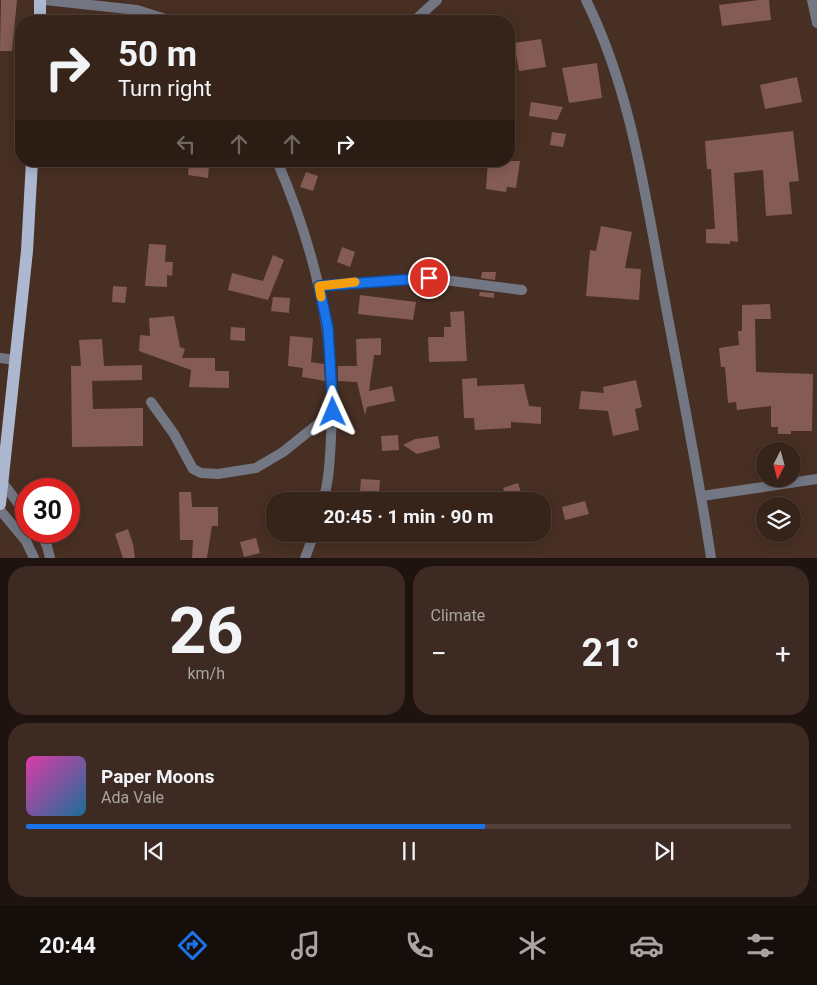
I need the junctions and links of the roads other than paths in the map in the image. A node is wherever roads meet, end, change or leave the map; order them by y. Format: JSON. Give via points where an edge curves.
{"nodes":[{"id":1,"x":40,"y":0,"type":"edge"},
{"id":2,"x":45,"y":0,"type":"edge"},
{"id":3,"x":437,"y":0,"type":"edge"},
{"id":4,"x":586,"y":0,"type":"edge"},
{"id":5,"x":812,"y":0,"type":"edge"},
{"id":6,"x":40,"y":15,"type":"edge"},
{"id":7,"x":153,"y":15,"type":"edge"},
{"id":8,"x":421,"y":15,"type":"edge"},
{"id":9,"x":817,"y":23,"type":"edge"},
{"id":10,"x":32,"y":167,"type":"edge"},
{"id":11,"x":281,"y":167,"type":"edge"},
{"id":12,"x":319,"y":286,"type":"junction"},
{"id":13,"x":522,"y":290,"type":"dead end"},
{"id":14,"x":0,"y":358,"type":"edge"},
{"id":15,"x":16,"y":360,"type":"junction"},
{"id":16,"x":151,"y":402,"type":"dead end"},
{"id":17,"x":333,"y":412,"type":"junction"},
{"id":18,"x":817,"y":479,"type":"edge"},
{"id":19,"x":3,"y":483,"type":"junction"},
{"id":20,"x":326,"y":492,"type":"edge"},
{"id":21,"x":702,"y":496,"type":"junction"},
{"id":22,"x":15,"y":499,"type":"edge"},
{"id":23,"x":0,"y":504,"type":"edge"},
{"id":24,"x":0,"y":510,"type":"edge"},
{"id":25,"x":311,"y":542,"type":"edge"},
{"id":26,"x":45,"y":543,"type":"edge"},
{"id":27,"x":34,"y":558,"type":"edge"},
{"id":28,"x":50,"y":558,"type":"edge"},
{"id":29,"x":305,"y":558,"type":"edge"},
{"id":30,"x":711,"y":558,"type":"edge"}],
"edges":[{"from":1,"to":6,"type":"main road"},
{"from":2,"to":7,"type":"street","via":[[138,10]]},
{"from":3,"to":8,"type":"street"},
{"from":4,"to":21,"type":"street","via":[[613,62],[640,164]]},
{"from":5,"to":9,"type":"street"},
{"from":10,"to":15,"type":"main road"},
{"from":11,"to":12,"type":"street","via":[[295,201]]},
{"from":12,"to":13,"type":"street","via":[[429,278]]},
{"from":12,"to":17,"type":"street","via":[[328,328]]},
{"from":14,"to":15,"type":"street"},
{"from":15,"to":19,"type":"main road"},
{"from":16,"to":17,"type":"street","via":[[193,469],[218,474],[256,468],[283,452]]},
{"from":17,"to":20,"type":"street"},
{"from":18,"to":21,"type":"street"},
{"from":19,"to":22,"type":"street"},
{"from":19,"to":23,"type":"main road"},
{"from":21,"to":30,"type":"street"},
{"from":24,"to":27,"type":"street","via":[[26,541]]},
{"from":25,"to":29,"type":"street"},
{"from":26,"to":28,"type":"street"}]}
